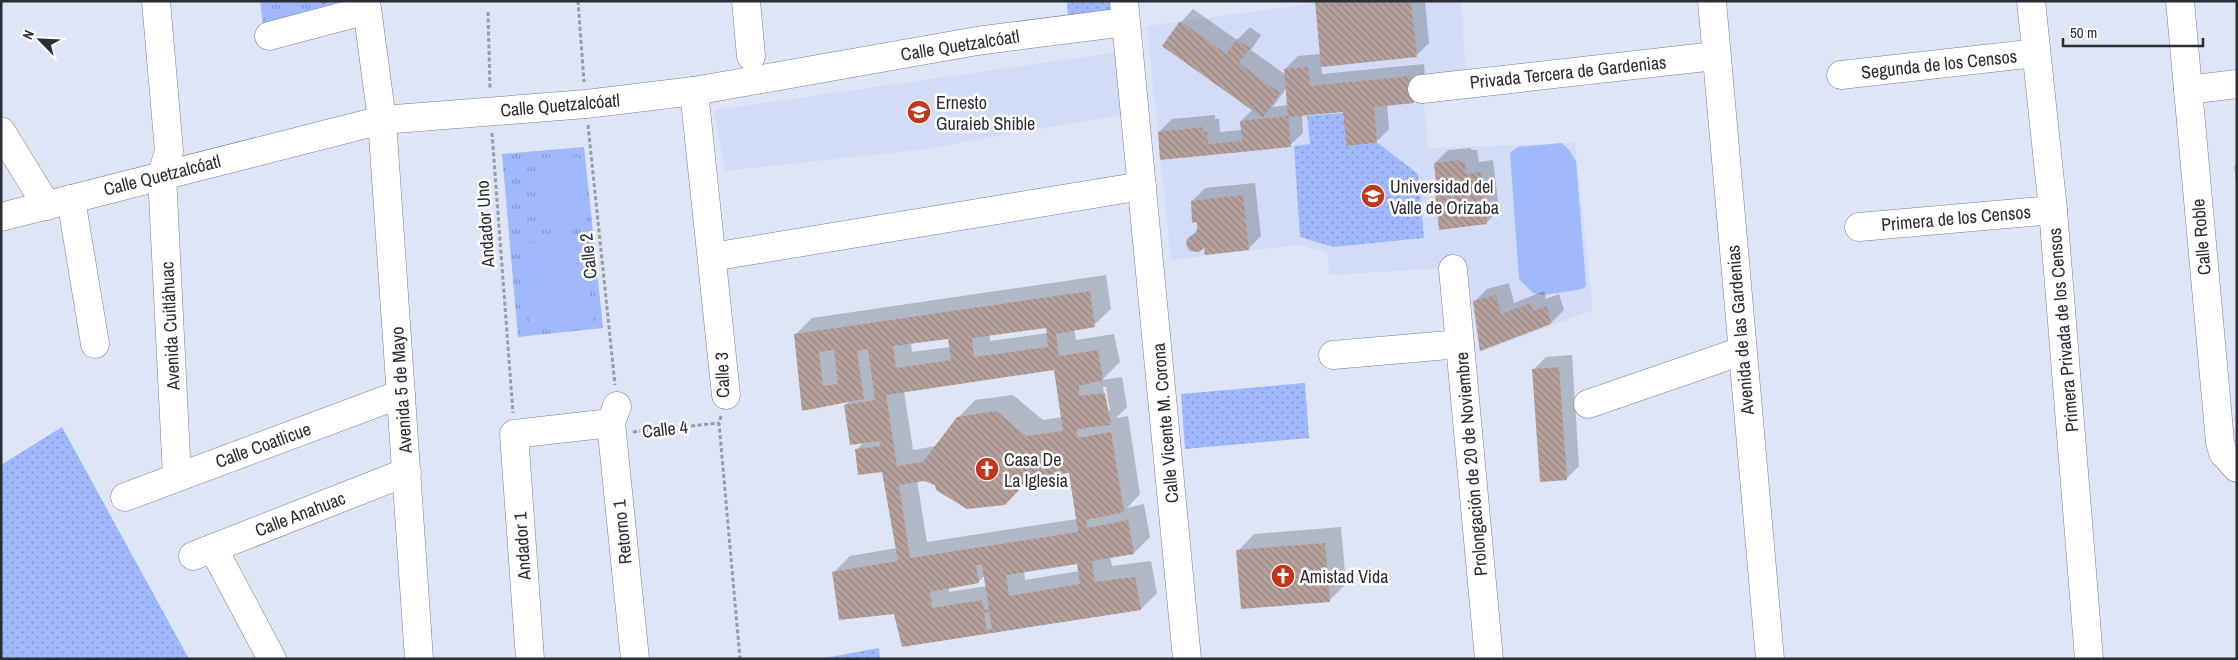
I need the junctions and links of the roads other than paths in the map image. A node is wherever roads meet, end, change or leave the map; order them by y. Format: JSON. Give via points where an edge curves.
{"nodes":[{"id":1,"x":138,"y":1,"type":"edge"},
{"id":2,"x":156,"y":1,"type":"edge"},
{"id":3,"x":746,"y":1,"type":"edge"},
{"id":4,"x":1712,"y":1,"type":"edge"},
{"id":5,"x":2031,"y":1,"type":"edge"},
{"id":6,"x":2180,"y":1,"type":"edge"},
{"id":7,"x":366,"y":5,"type":"edge"},
{"id":8,"x":1124,"y":12,"type":"edge"},
{"id":9,"x":269,"y":36,"type":"dead end"},
{"id":10,"x":2036,"y":54,"type":"junction"},
{"id":11,"x":751,"y":56,"type":"dead end"},
{"id":12,"x":1715,"y":56,"type":"junction"},
{"id":13,"x":1841,"y":75,"type":"dead end"},
{"id":14,"x":2237,"y":84,"type":"edge"},
{"id":15,"x":1422,"y":89,"type":"dead end"},
{"id":16,"x":2188,"y":90,"type":"junction"},
{"id":17,"x":694,"y":91,"type":"junction"},
{"id":18,"x":382,"y":120,"type":"junction"},
{"id":19,"x":1,"y":131,"type":"edge"},
{"id":20,"x":162,"y":175,"type":"junction"},
{"id":21,"x":1142,"y":186,"type":"junction"},
{"id":22,"x":59,"y":202,"type":"junction"},
{"id":23,"x":2053,"y":210,"type":"junction"},
{"id":24,"x":1,"y":217,"type":"edge"},
{"id":25,"x":1859,"y":227,"type":"dead end"},
{"id":26,"x":712,"y":256,"type":"junction"},
{"id":27,"x":1453,"y":269,"type":"dead end"},
{"id":28,"x":95,"y":344,"type":"dead end"},
{"id":29,"x":1460,"y":344,"type":"junction"},
{"id":30,"x":1742,"y":351,"type":"junction"},
{"id":31,"x":1333,"y":355,"type":"dead end"},
{"id":32,"x":401,"y":394,"type":"junction"},
{"id":33,"x":726,"y":395,"type":"road end"},
{"id":34,"x":1588,"y":404,"type":"dead end"},
{"id":35,"x":614,"y":421,"type":"joint"},
{"id":36,"x":2237,"y":468,"type":"edge"},
{"id":37,"x":407,"y":472,"type":"junction"},
{"id":38,"x":177,"y":477,"type":"junction"},
{"id":39,"x":125,"y":498,"type":"dead end"},
{"id":40,"x":1185,"y":658,"type":"edge"},
{"id":41,"x":272,"y":659,"type":"edge"},
{"id":42,"x":419,"y":659,"type":"edge"},
{"id":43,"x":530,"y":659,"type":"edge"},
{"id":44,"x":635,"y":659,"type":"edge"},
{"id":45,"x":1489,"y":659,"type":"edge"},
{"id":46,"x":1770,"y":659,"type":"edge"},
{"id":47,"x":2089,"y":659,"type":"edge"}],
"edges":[{"from":1,"to":20,"type":"street","name":"Avenida Cuitláhuac","via":[[152,160]]},
{"from":2,"to":20,"type":"street","name":"Avenida Cuitláhuac","via":[[169,151]]},
{"from":3,"to":11,"type":"street"},
{"from":4,"to":12,"type":"street","name":"Avenida de las Gardenias"},
{"from":5,"to":10,"type":"street","name":"Primera Privada de los Censos"},
{"from":6,"to":16,"type":"street","name":"Calle Roble"},
{"from":7,"to":9,"type":"street"},
{"from":7,"to":18,"type":"street"},
{"from":8,"to":17,"type":"street","name":"Calle Quetzalcóatl"},
{"from":8,"to":21,"type":"street","name":"Calle Vicente M. Corona"},
{"from":10,"to":13,"type":"street","name":"Segunda de los Censos"},
{"from":10,"to":23,"type":"street","name":"Primera Privada de los Censos"},
{"from":12,"to":15,"type":"street","name":"Privada Tercera de Gardenias"},
{"from":12,"to":30,"type":"street","name":"Avenida de las Gardenias"},
{"from":14,"to":16,"type":"street"},
{"from":16,"to":36,"type":"street","name":"Calle Roble","via":[[2220,442],[2224,453]]},
{"from":17,"to":18,"type":"street","name":"Calle Quetzalcóatl","via":[[586,104]]},
{"from":17,"to":26,"type":"street","name":"Calle 3"},
{"from":18,"to":20,"type":"street","name":"Calle Quetzalcóatl"},
{"from":18,"to":32,"type":"street","name":"Avenida 5 de Mayo"},
{"from":19,"to":22,"type":"street"},
{"from":20,"to":22,"type":"street","name":"Calle Quetzalcóatl"},
{"from":20,"to":38,"type":"street","name":"Avenida Cuitláhuac"},
{"from":21,"to":26,"type":"street"},
{"from":21,"to":40,"type":"street","name":"Calle Vicente M. Corona"},
{"from":22,"to":24,"type":"street","name":"Calle Quetzalcóatl"},
{"from":22,"to":28,"type":"street"},
{"from":23,"to":25,"type":"street","name":"Primera de los Censos"},
{"from":23,"to":47,"type":"street","name":"Primera Privada de los Censos"},
{"from":26,"to":33,"type":"street","name":"Calle 3"},
{"from":27,"to":29,"type":"street","name":"Prolongación de 20 de Noviembre"},
{"from":29,"to":31,"type":"street"},
{"from":29,"to":45,"type":"street","name":"Prolongación de 20 de Noviembre"},
{"from":30,"to":34,"type":"street"},
{"from":30,"to":46,"type":"street","name":"Avenida de las Gardenias"},
{"from":32,"to":37,"type":"street","name":"Avenida 5 de Mayo"},
{"from":32,"to":38,"type":"street","name":"Calle Coatlicue"},
{"from":35,"to":43,"type":"street","name":"Andador 1","via":[[514,434]]},
{"from":35,"to":44,"type":"street","name":"Retorno 1"},
{"from":37,"to":41,"type":"street","name":"Calle Anahuac","via":[[203,552]]},
{"from":37,"to":42,"type":"street","name":"Avenida 5 de Mayo"},
{"from":38,"to":39,"type":"street","name":"Calle Coatlicue"}]}
